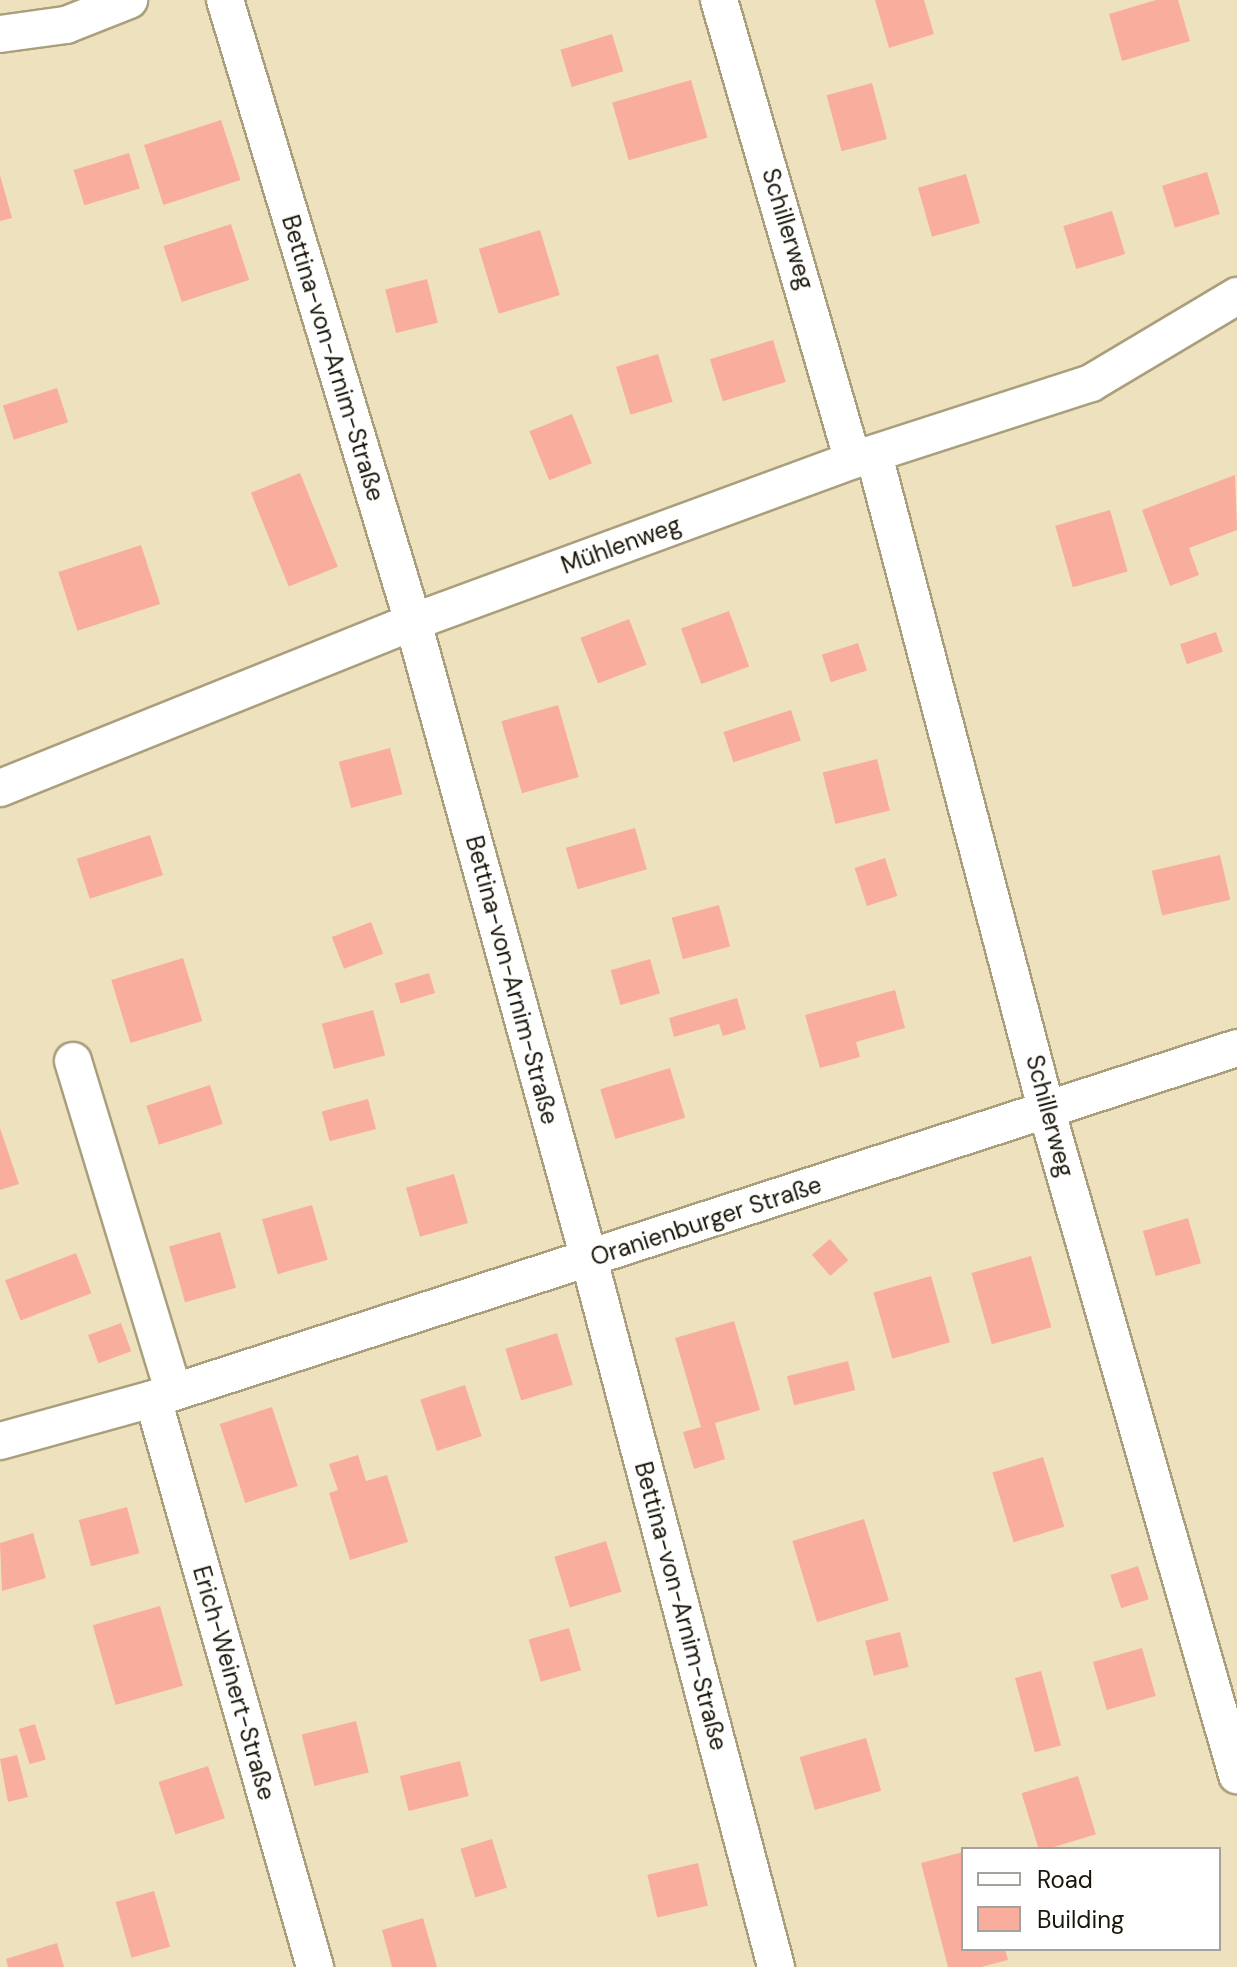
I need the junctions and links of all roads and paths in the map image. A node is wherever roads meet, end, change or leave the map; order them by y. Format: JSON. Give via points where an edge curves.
{"nodes":[{"id":1,"x":129,"y":0,"type":"edge"},
{"id":2,"x":225,"y":0,"type":"edge"},
{"id":3,"x":719,"y":0,"type":"edge"},
{"id":4,"x":0,"y":34,"type":"edge"},
{"id":5,"x":1237,"y":296,"type":"edge"},
{"id":6,"x":864,"y":457,"type":"junction"},
{"id":7,"x":413,"y":622,"type":"junction"},
{"id":8,"x":0,"y":788,"type":"edge"},
{"id":9,"x":1237,"y":1048,"type":"edge"},
{"id":10,"x":73,"y":1061,"type":"dead end"},
{"id":11,"x":1047,"y":1112,"type":"junction"},
{"id":12,"x":589,"y":1259,"type":"junction"},
{"id":13,"x":163,"y":1395,"type":"junction"},
{"id":14,"x":0,"y":1441,"type":"edge"},
{"id":15,"x":1237,"y":1775,"type":"edge"},
{"id":16,"x":315,"y":1967,"type":"edge"},
{"id":17,"x":776,"y":1967,"type":"edge"}],
"edges":[{"from":1,"to":4,"type":"street","via":[[66,25]]},
{"from":2,"to":7,"type":"street","name":"Bettina-von-Arnim-Straße"},
{"from":3,"to":6,"type":"street","name":"Schillerweg"},
{"from":5,"to":6,"type":"street","name":"Mühlenweg","via":[[1091,383]]},
{"from":6,"to":7,"type":"street","name":"Mühlenweg"},
{"from":6,"to":11,"type":"street","name":"Schillerweg"},
{"from":7,"to":8,"type":"street","name":"Mühlenweg"},
{"from":7,"to":12,"type":"street","name":"Bettina-von-Arnim-Straße"},
{"from":9,"to":11,"type":"street","name":"Oranienburger Straße"},
{"from":10,"to":13,"type":"street"},
{"from":11,"to":12,"type":"street","name":"Oranienburger Straße"},
{"from":11,"to":15,"type":"street","name":"Schillerweg"},
{"from":12,"to":13,"type":"street","name":"Oranienburger Straße"},
{"from":12,"to":17,"type":"street","name":"Bettina-von-Arnim-Straße"},
{"from":13,"to":14,"type":"street","name":"Oranienburger Straße"},
{"from":13,"to":16,"type":"street","name":"Erich-Weinert-Straße"}]}
